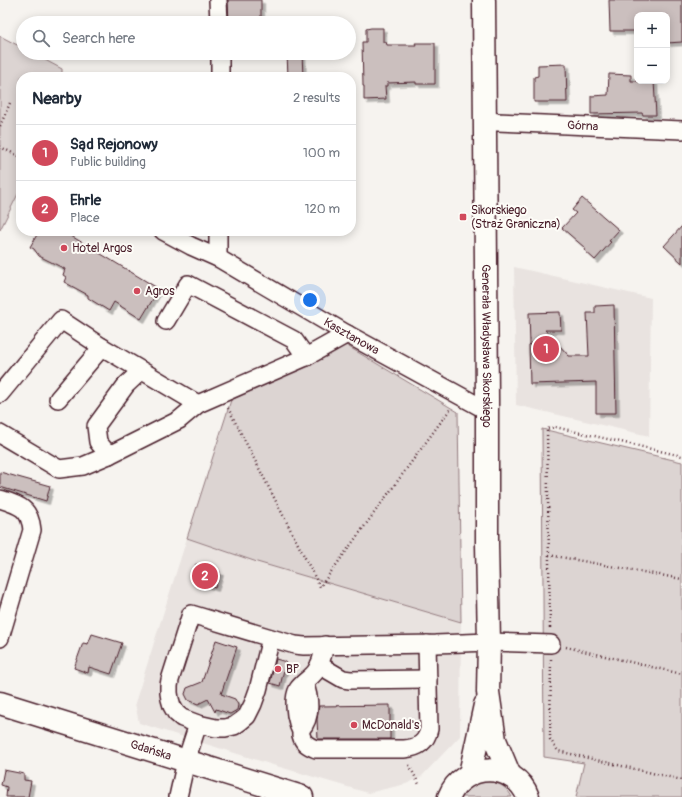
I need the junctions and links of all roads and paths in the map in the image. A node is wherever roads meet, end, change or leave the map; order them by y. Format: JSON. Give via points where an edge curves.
{"nodes":[{"id":1,"x":218,"y":0,"type":"edge"},
{"id":2,"x":484,"y":0,"type":"edge"},
{"id":3,"x":219,"y":16,"type":"edge"},
{"id":4,"x":220,"y":60,"type":"edge"},
{"id":5,"x":220,"y":72,"type":"edge"},
{"id":6,"x":10,"y":103,"type":"dead end"},
{"id":7,"x":485,"y":120,"type":"junction"},
{"id":8,"x":0,"y":126,"type":"edge"},
{"id":9,"x":682,"y":130,"type":"edge"},
{"id":10,"x":0,"y":147,"type":"edge"},
{"id":11,"x":16,"y":155,"type":"edge"},
{"id":12,"x":172,"y":236,"type":"edge"},
{"id":13,"x":218,"y":236,"type":"edge"},
{"id":14,"x":218,"y":258,"type":"junction"},
{"id":15,"x":166,"y":321,"type":"dead end"},
{"id":16,"x":347,"y":334,"type":"junction"},
{"id":17,"x":102,"y":347,"type":"junction"},
{"id":18,"x":306,"y":357,"type":"junction"},
{"id":19,"x":141,"y":371,"type":"junction"},
{"id":20,"x":0,"y":394,"type":"edge"},
{"id":21,"x":220,"y":394,"type":"junction"},
{"id":22,"x":58,"y":398,"type":"dead end"},
{"id":23,"x":198,"y":404,"type":"junction"},
{"id":24,"x":453,"y":406,"type":"dead end"},
{"id":25,"x":486,"y":410,"type":"junction"},
{"id":26,"x":0,"y":434,"type":"edge"},
{"id":27,"x":109,"y":455,"type":"junction"},
{"id":28,"x":682,"y":456,"type":"edge"},
{"id":29,"x":0,"y":499,"type":"edge"},
{"id":30,"x":549,"y":555,"type":"junction"},
{"id":31,"x":682,"y":579,"type":"edge"},
{"id":32,"x":0,"y":638,"type":"edge"},
{"id":33,"x":271,"y":638,"type":"junction"},
{"id":34,"x":488,"y":642,"type":"junction"},
{"id":35,"x":427,"y":644,"type":"junction"},
{"id":36,"x":551,"y":644,"type":"junction"},
{"id":37,"x":325,"y":645,"type":"junction"},
{"id":38,"x":319,"y":665,"type":"junction"},
{"id":39,"x":682,"y":674,"type":"edge"},
{"id":40,"x":428,"y":679,"type":"junction"},
{"id":41,"x":488,"y":692,"type":"junction"},
{"id":42,"x":0,"y":703,"type":"edge"},
{"id":43,"x":198,"y":724,"type":"junction"},
{"id":44,"x":400,"y":749,"type":"junction"},
{"id":45,"x":186,"y":761,"type":"junction"},
{"id":46,"x":470,"y":774,"type":"junction"},
{"id":47,"x":510,"y":776,"type":"junction"},
{"id":48,"x":682,"y":780,"type":"edge"},
{"id":49,"x":438,"y":793,"type":"edge"},
{"id":50,"x":178,"y":797,"type":"edge"},
{"id":51,"x":302,"y":797,"type":"edge"},
{"id":52,"x":528,"y":797,"type":"edge"}],
"edges":[{"from":1,"to":3,"type":"street"},
{"from":2,"to":7,"type":"main road","name":"Generała Władysława Sikorskiego"},
{"from":4,"to":5,"type":"street"},
{"from":6,"to":8,"type":"path"},
{"from":7,"to":9,"type":"street","name":"Górna"},
{"from":7,"to":25,"type":"main road","name":"Generała Władysława Sikorskiego"},
{"from":10,"to":11,"type":"path"},
{"from":12,"to":14,"type":"street","name":"Kasztanowa"},
{"from":13,"to":14,"type":"street"},
{"from":14,"to":16,"type":"street","name":"Kasztanowa"},
{"from":15,"to":18,"type":"street","via":[[188,284],[294,340]]},
{"from":16,"to":18,"type":"street"},
{"from":16,"to":25,"type":"street","name":"Kasztanowa"},
{"from":17,"to":19,"type":"street"},
{"from":17,"to":20,"type":"street","via":[[61,320]]},
{"from":17,"to":22,"type":"street"},
{"from":18,"to":21,"type":"street"},
{"from":19,"to":23,"type":"street"},
{"from":19,"to":27,"type":"street","via":[[126,385],[96,426],[98,442]]},
{"from":21,"to":23,"type":"street"},
{"from":21,"to":24,"type":"path","via":[[320,587]]},
{"from":23,"to":27,"type":"street","via":[[179,420]]},
{"from":25,"to":34,"type":"main road","name":"Generała Władysława Sikorskiego"},
{"from":26,"to":27,"type":"street","via":[[59,469],[83,466]]},
{"from":28,"to":30,"type":"path","via":[[555,427],[548,430]]},
{"from":29,"to":32,"type":"street","via":[[21,507],[31,521],[32,530]]},
{"from":30,"to":31,"type":"path"},
{"from":30,"to":36,"type":"path"},
{"from":33,"to":37,"type":"street","via":[[300,645]]},
{"from":33,"to":43,"type":"street","via":[[258,690],[247,716],[234,726],[225,728]]},
{"from":33,"to":43,"type":"street","via":[[191,614],[170,680],[169,693],[176,713]]},
{"from":34,"to":35,"type":"street"},
{"from":34,"to":36,"type":"street"},
{"from":34,"to":41,"type":"main road","name":"Generała Władysława Sikorskiego"},
{"from":35,"to":37,"type":"street"},
{"from":35,"to":40,"type":"street"},
{"from":36,"to":39,"type":"path"},
{"from":36,"to":48,"type":"path","via":[[550,739],[558,751]]},
{"from":37,"to":38,"type":"street"},
{"from":38,"to":40,"type":"street","via":[[343,679],[350,680]]},
{"from":38,"to":44,"type":"street","via":[[296,694],[296,717],[304,742],[316,749]]},
{"from":40,"to":44,"type":"street","via":[[427,736],[416,747]]},
{"from":41,"to":46,"type":"main road","name":"Generała Władysława Sikorskiego"},
{"from":41,"to":47,"type":"main road","name":"Generała Władysława Sikorskiego","via":[[495,740]]},
{"from":42,"to":45,"type":"main road","name":"Gdańska"},
{"from":43,"to":45,"type":"street"},
{"from":44,"to":49,"type":"path"},
{"from":45,"to":50,"type":"street"},
{"from":45,"to":51,"type":"main road","name":"Gdańska"},
{"from":46,"to":47,"type":"main road","via":[[490,770]]},
{"from":46,"to":49,"type":"main road"},
{"from":47,"to":52,"type":"main road","via":[[519,783]]}]}
